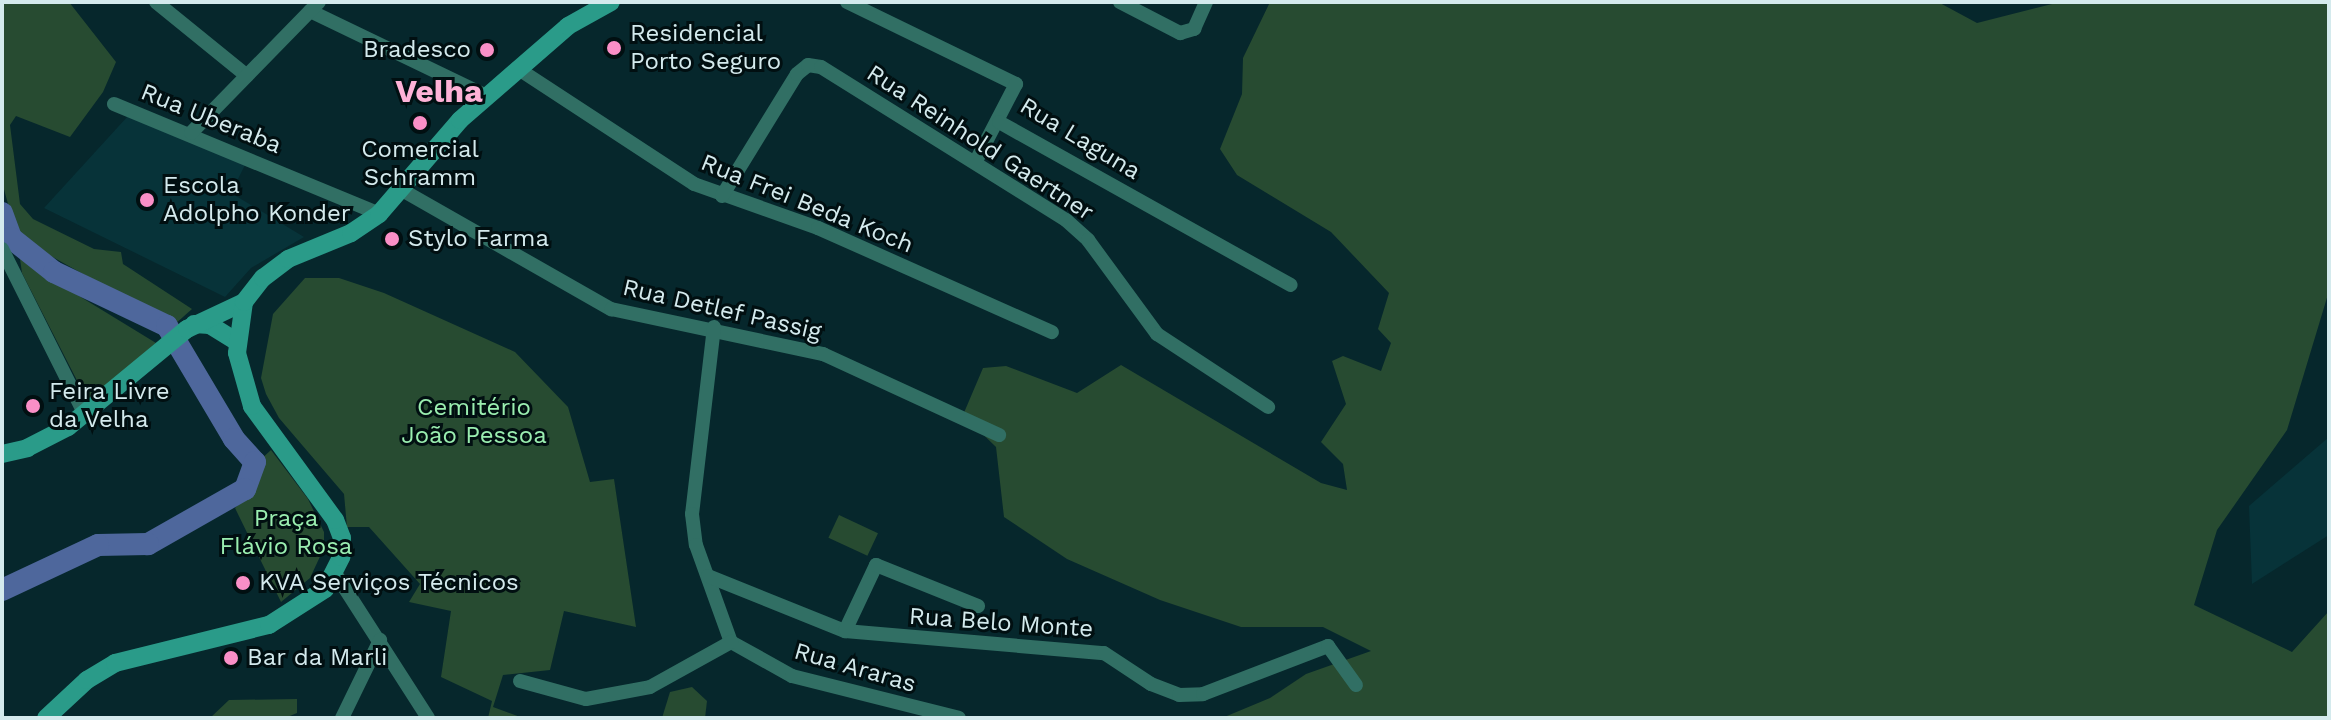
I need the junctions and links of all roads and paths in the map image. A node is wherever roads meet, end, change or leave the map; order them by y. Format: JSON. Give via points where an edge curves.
{"nodes":[{"id":1,"x":156,"y":2,"type":"edge"},
{"id":2,"x":611,"y":2,"type":"edge"},
{"id":3,"x":847,"y":2,"type":"edge"},
{"id":4,"x":1120,"y":2,"type":"edge"},
{"id":5,"x":1206,"y":2,"type":"edge"},
{"id":6,"x":315,"y":6,"type":"edge"},
{"id":7,"x":517,"y":68,"type":"junction"},
{"id":8,"x":247,"y":76,"type":"junction"},
{"id":9,"x":487,"y":96,"type":"junction"},
{"id":10,"x":114,"y":104,"type":"dead end"},
{"id":11,"x":999,"y":122,"type":"junction"},
{"id":12,"x":191,"y":133,"type":"junction"},
{"id":13,"x":976,"y":161,"type":"junction"},
{"id":14,"x":402,"y":190,"type":"junction"},
{"id":15,"x":722,"y":196,"type":"junction"},
{"id":16,"x":379,"y":214,"type":"junction"},
{"id":17,"x":2,"y":249,"type":"edge"},
{"id":18,"x":1291,"y":285,"type":"dead end"},
{"id":19,"x":220,"y":322,"type":"junction"},
{"id":20,"x":714,"y":327,"type":"junction"},
{"id":21,"x":1052,"y":332,"type":"dead end"},
{"id":22,"x":1268,"y":407,"type":"dead end"},
{"id":23,"x":85,"y":415,"type":"junction"},
{"id":24,"x":999,"y":435,"type":"dead end"},
{"id":25,"x":2,"y":454,"type":"edge"},
{"id":26,"x":335,"y":573,"type":"junction"},
{"id":27,"x":708,"y":576,"type":"junction"},
{"id":28,"x":978,"y":606,"type":"dead end"},
{"id":29,"x":845,"y":631,"type":"junction"},
{"id":30,"x":380,"y":640,"type":"junction"},
{"id":31,"x":731,"y":642,"type":"junction"},
{"id":32,"x":520,"y":681,"type":"dead end"},
{"id":33,"x":1356,"y":685,"type":"dead end"},
{"id":34,"x":46,"y":718,"type":"edge"},
{"id":35,"x":342,"y":718,"type":"edge"},
{"id":36,"x":428,"y":718,"type":"edge"},
{"id":37,"x":959,"y":718,"type":"edge"}],
"edges":[{"from":1,"to":8,"type":"street"},
{"from":2,"to":7,"type":"main road","via":[[568,26]]},
{"from":3,"to":11,"type":"street","name":"Rua Laguna","via":[[1016,84]]},
{"from":4,"to":5,"type":"street","via":[[1180,33],[1194,29]]},
{"from":6,"to":8,"type":"street"},
{"from":6,"to":9,"type":"street"},
{"from":7,"to":9,"type":"main road"},
{"from":7,"to":15,"type":"street","name":"Rua Frei Beda Koch","via":[[694,184]]},
{"from":8,"to":12,"type":"street"},
{"from":9,"to":14,"type":"main road","via":[[433,147]]},
{"from":10,"to":12,"type":"street","name":"Rua Uberaba"},
{"from":11,"to":13,"type":"street"},
{"from":11,"to":18,"type":"street","name":"Rua Laguna"},
{"from":12,"to":16,"type":"street","name":"Rua Uberaba"},
{"from":13,"to":15,"type":"street","name":"Rua Reinhold Gaertner","via":[[821,67],[808,65],[797,74]]},
{"from":13,"to":22,"type":"street","name":"Rua Reinhold Gaertner","via":[[1088,240],[1157,334]]},
{"from":14,"to":16,"type":"main road"},
{"from":14,"to":20,"type":"street","name":"Rua Detlef Passig","via":[[611,309]]},
{"from":15,"to":21,"type":"street","name":"Rua Frei Beda Koch","via":[[818,228]]},
{"from":16,"to":19,"type":"main road","via":[[351,233],[288,259]]},
{"from":17,"to":23,"type":"street"},
{"from":19,"to":23,"type":"main road","via":[[157,353]]},
{"from":19,"to":26,"type":"main road","via":[[252,406],[335,520],[342,538]]},
{"from":20,"to":24,"type":"street","name":"Rua Detlef Passig","via":[[823,354]]},
{"from":20,"to":27,"type":"street","via":[[692,514]]},
{"from":23,"to":25,"type":"main road","via":[[27,448]]},
{"from":26,"to":30,"type":"street"},
{"from":26,"to":34,"type":"main road","via":[[308,604],[269,625],[115,663],[87,680]]},
{"from":27,"to":29,"type":"street","name":"Rua Belo Monte"},
{"from":27,"to":31,"type":"street"},
{"from":28,"to":29,"type":"street","via":[[876,565]]},
{"from":29,"to":33,"type":"street","name":"Rua Belo Monte","via":[[1104,653],[1151,684],[1179,695],[1203,694],[1328,646]]},
{"from":30,"to":35,"type":"street"},
{"from":30,"to":36,"type":"street"},
{"from":31,"to":32,"type":"street","via":[[650,687],[586,699]]},
{"from":31,"to":37,"type":"street","name":"Rua Araras","via":[[792,676]]}]}
